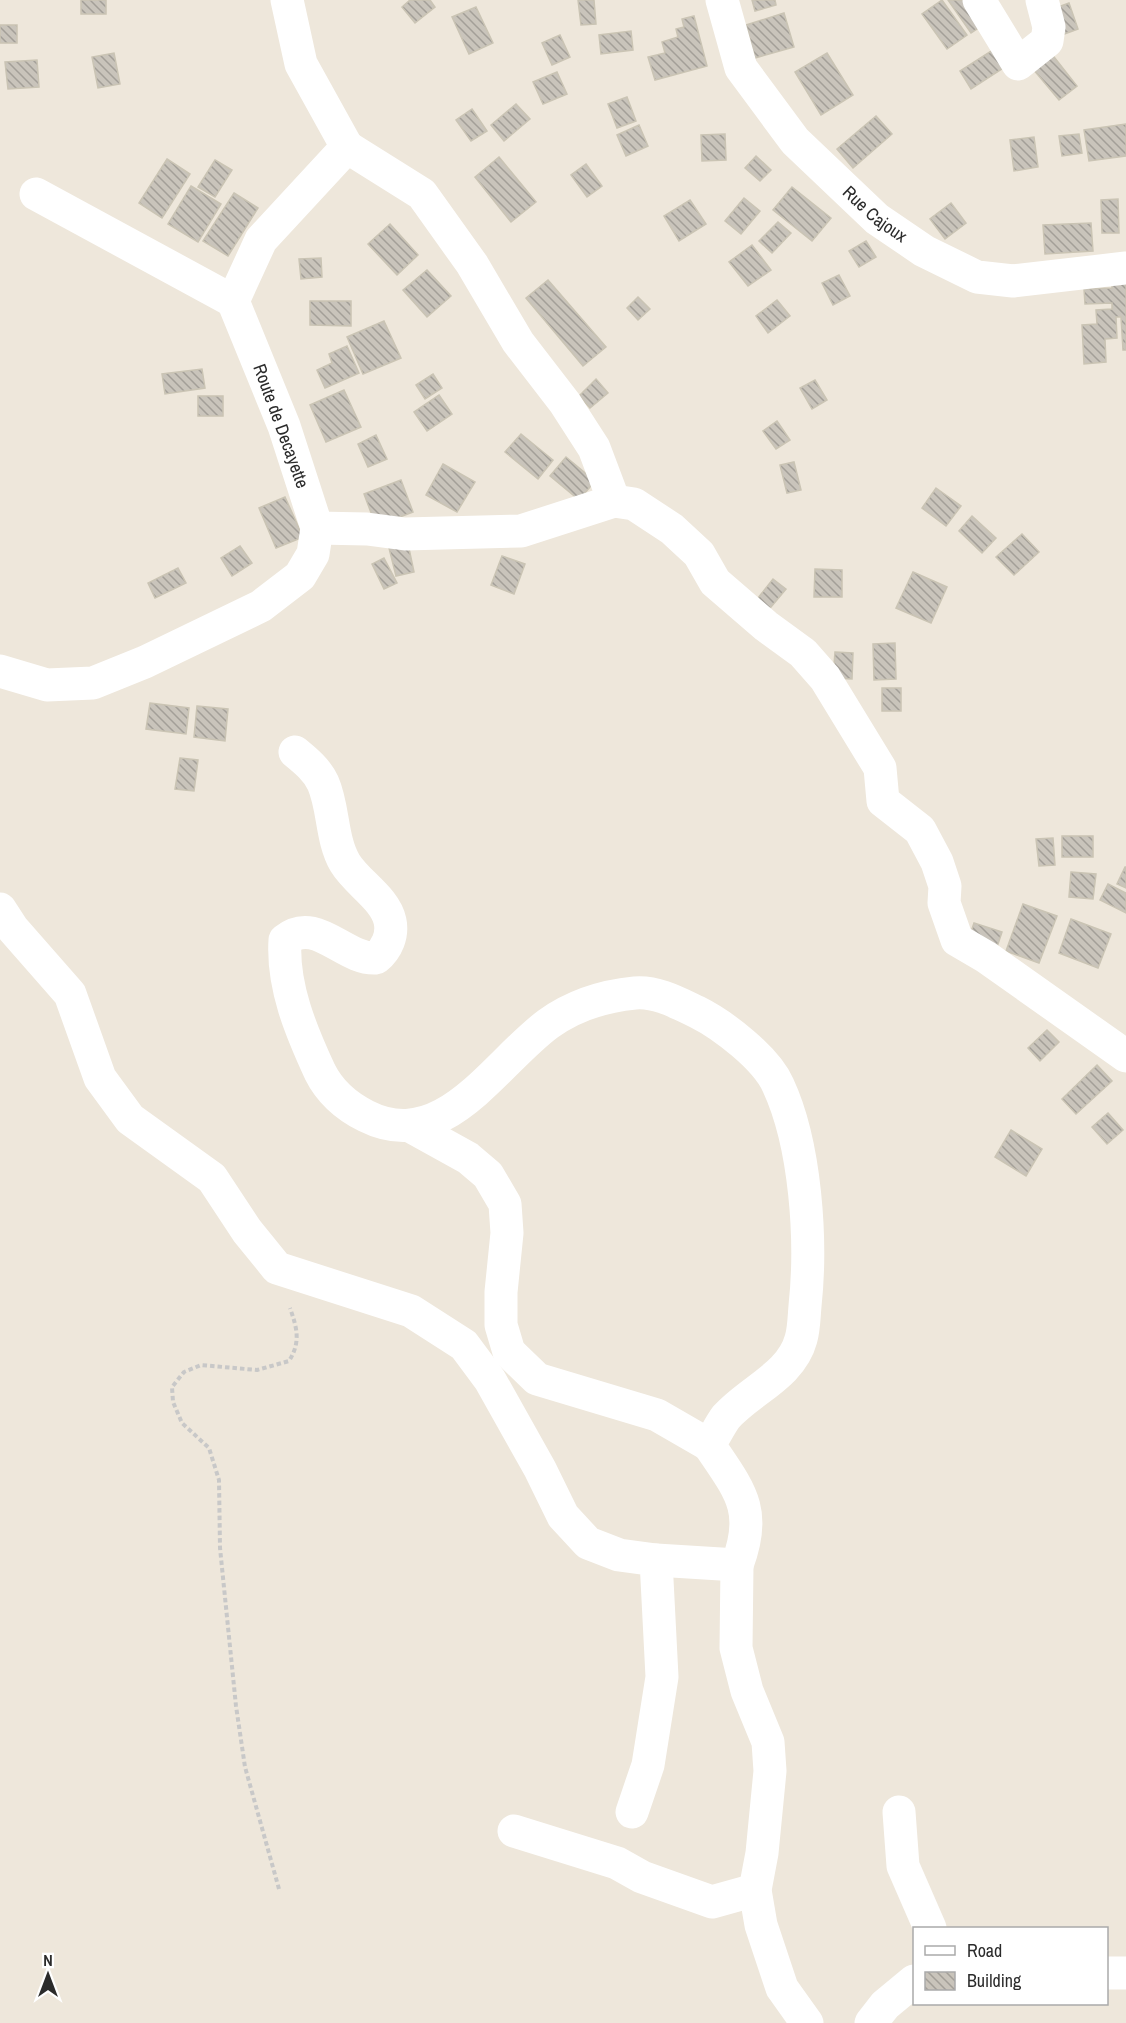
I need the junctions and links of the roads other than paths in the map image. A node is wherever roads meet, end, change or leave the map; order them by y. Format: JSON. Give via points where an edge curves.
{"nodes":[{"id":1,"x":287,"y":0,"type":"edge"},
{"id":2,"x":722,"y":0,"type":"edge"},
{"id":3,"x":979,"y":0,"type":"edge"},
{"id":4,"x":1042,"y":0,"type":"edge"},
{"id":5,"x":347,"y":147,"type":"junction"},
{"id":6,"x":36,"y":194,"type":"dead end"},
{"id":7,"x":1126,"y":268,"type":"edge"},
{"id":8,"x":233,"y":301,"type":"junction"},
{"id":9,"x":614,"y":501,"type":"junction"},
{"id":10,"x":317,"y":528,"type":"junction"},
{"id":11,"x":0,"y":671,"type":"edge"},
{"id":12,"x":296,"y":752,"type":"dead end"},
{"id":13,"x":0,"y":909,"type":"edge"},
{"id":14,"x":1126,"y":1056,"type":"edge"},
{"id":15,"x":412,"y":1127,"type":"junction"},
{"id":16,"x":709,"y":1445,"type":"junction"},
{"id":17,"x":656,"y":1560,"type":"junction"},
{"id":18,"x":737,"y":1565,"type":"junction"},
{"id":19,"x":632,"y":1812,"type":"dead end"},
{"id":20,"x":899,"y":1812,"type":"dead end"},
{"id":21,"x":514,"y":1831,"type":"dead end"},
{"id":22,"x":755,"y":1890,"type":"junction"},
{"id":23,"x":929,"y":1927,"type":"edge"},
{"id":24,"x":1108,"y":1973,"type":"edge"},
{"id":25,"x":1126,"y":1973,"type":"edge"},
{"id":26,"x":913,"y":1983,"type":"edge"},
{"id":27,"x":807,"y":2023,"type":"edge"},
{"id":28,"x":871,"y":2023,"type":"edge"}],
"edges":[{"from":1,"to":5,"type":"street","via":[[301,64]]},
{"from":2,"to":7,"type":"street","name":"Rue Cajoux","via":[[741,68],[795,141],[877,219],[924,252],[977,277],[1013,281]]},
{"from":3,"to":4,"type":"street","via":[[1018,64],[1047,41],[1049,27]]},
{"from":5,"to":8,"type":"street","via":[[261,240]]},
{"from":5,"to":9,"type":"street","via":[[422,194],[472,264],[518,342],[594,448]]},
{"from":6,"to":8,"type":"street"},
{"from":8,"to":10,"type":"street","name":"Route de Decayette","via":[[284,426]]},
{"from":9,"to":10,"type":"street","via":[[520,531],[405,534]]},
{"from":9,"to":14,"type":"street","via":[[634,504],[672,529],[699,554],[715,582],[803,653],[825,678],[880,768],[883,801],[920,830],[937,862],[945,886],[944,903],[957,940]]},
{"from":10,"to":11,"type":"street","name":"Route de Decayette","via":[[313,554],[300,576],[261,606],[145,662],[93,682],[47,685]]},
{"from":12,"to":15,"type":"street","via":[[314,768],[323,783],[345,862],[383,906],[390,921],[390,934],[384,951],[376,958],[355,955],[315,933],[292,935],[285,940],[294,1010],[327,1087],[354,1110],[384,1125]]},
{"from":13,"to":17,"type":"street","via":[[70,994],[100,1078],[130,1119],[212,1178],[277,1268],[411,1311],[464,1345],[490,1380],[563,1516],[588,1544],[619,1555]]},
{"from":15,"to":16,"type":"street","via":[[468,1158],[488,1175],[505,1204],[501,1324],[509,1352],[537,1379],[657,1415]]},
{"from":15,"to":16,"type":"street","via":[[445,1116],[549,1023],[601,997],[639,993],[673,1000],[707,1017],[749,1049],[777,1083],[792,1127],[807,1206],[806,1293],[801,1340],[787,1368],[726,1418]]},
{"from":16,"to":18,"type":"street","via":[[747,1507],[746,1541]]},
{"from":17,"to":18,"type":"street"},
{"from":17,"to":19,"type":"street","via":[[662,1677],[648,1765]]},
{"from":18,"to":22,"type":"street","via":[[736,1648],[769,1752],[766,1814]]},
{"from":20,"to":23,"type":"street","via":[[903,1866]]},
{"from":21,"to":22,"type":"street","via":[[617,1863],[642,1877],[712,1902]]},
{"from":22,"to":27,"type":"street","via":[[761,1925],[782,1988]]},
{"from":24,"to":25,"type":"street"},
{"from":26,"to":28,"type":"street","via":[[885,2005]]}]}
